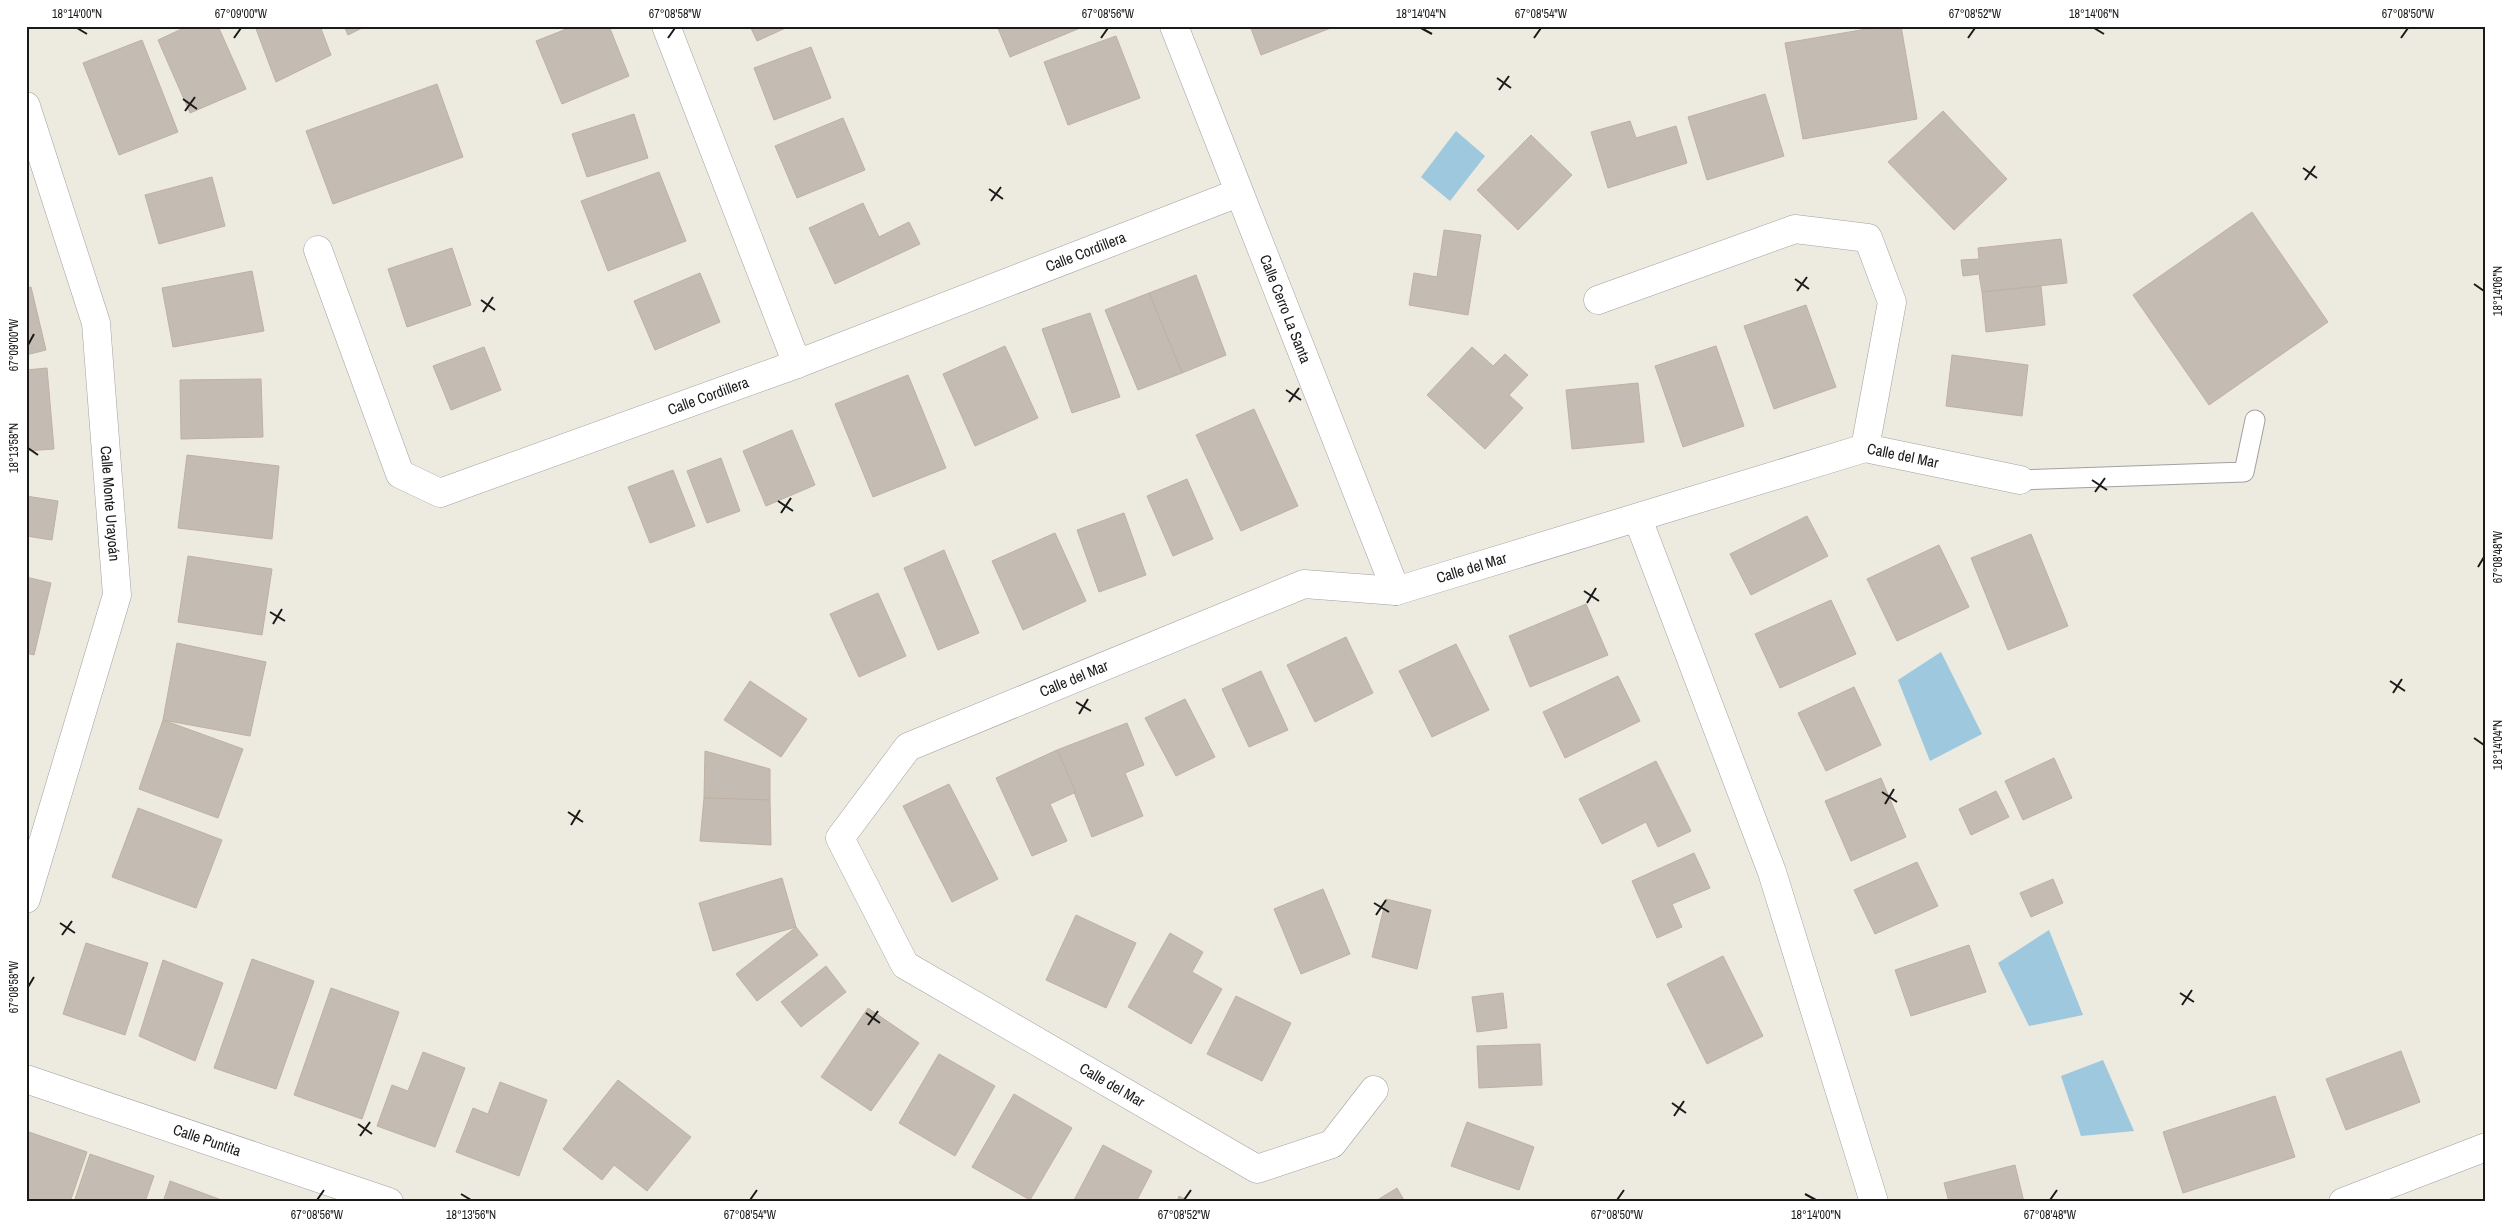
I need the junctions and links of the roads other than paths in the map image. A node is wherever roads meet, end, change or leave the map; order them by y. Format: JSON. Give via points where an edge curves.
{"nodes":[{"id":1,"x":666,"y":26,"type":"edge"},
{"id":2,"x":1174,"y":26,"type":"edge"},
{"id":3,"x":26,"y":106,"type":"edge"},
{"id":4,"x":1238,"y":193,"type":"junction"},
{"id":5,"x":318,"y":250,"type":"dead end"},
{"id":6,"x":1598,"y":300,"type":"dead end"},
{"id":7,"x":797,"y":364,"type":"junction"},
{"id":8,"x":2255,"y":420,"type":"dead end"},
{"id":9,"x":1865,"y":448,"type":"junction"},
{"id":10,"x":2020,"y":480,"type":"joint"},
{"id":11,"x":1638,"y":519,"type":"junction"},
{"id":12,"x":1396,"y":591,"type":"junction"},
{"id":13,"x":26,"y":899,"type":"edge"},
{"id":14,"x":26,"y":1078,"type":"edge"},
{"id":15,"x":1374,"y":1090,"type":"dead end"},
{"id":16,"x":2486,"y":1147,"type":"edge"},
{"id":17,"x":389,"y":1202,"type":"edge"},
{"id":18,"x":1874,"y":1202,"type":"edge"},
{"id":19,"x":2343,"y":1202,"type":"edge"}],
"edges":[{"from":1,"to":7,"type":"street"},
{"from":2,"to":4,"type":"street","name":"Calle Cerro La Santa"},
{"from":3,"to":13,"type":"street","name":"Calle Monte Urayoán","via":[[96,323],[117,596]]},
{"from":4,"to":7,"type":"street","name":"Calle Cordillera"},
{"from":4,"to":12,"type":"street","name":"Calle Cerro La Santa"},
{"from":5,"to":7,"type":"street","name":"Calle Cordillera","via":[[400,474],[440,494]]},
{"from":6,"to":9,"type":"street","via":[[1795,229],[1868,238],[1892,302]]},
{"from":8,"to":10,"type":"lane","via":[[2244,472]]},
{"from":9,"to":10,"type":"street","name":"Calle del Mar"},
{"from":9,"to":11,"type":"street","name":"Calle del Mar"},
{"from":11,"to":12,"type":"street","name":"Calle del Mar"},
{"from":11,"to":18,"type":"street","via":[[1772,872]]},
{"from":12,"to":15,"type":"street","name":"Calle del Mar","via":[[1304,584],[908,747],[840,838],[905,965],[1257,1169],[1332,1144]]},
{"from":14,"to":17,"type":"street","name":"Calle Puntita"},
{"from":16,"to":19,"type":"street"}]}
